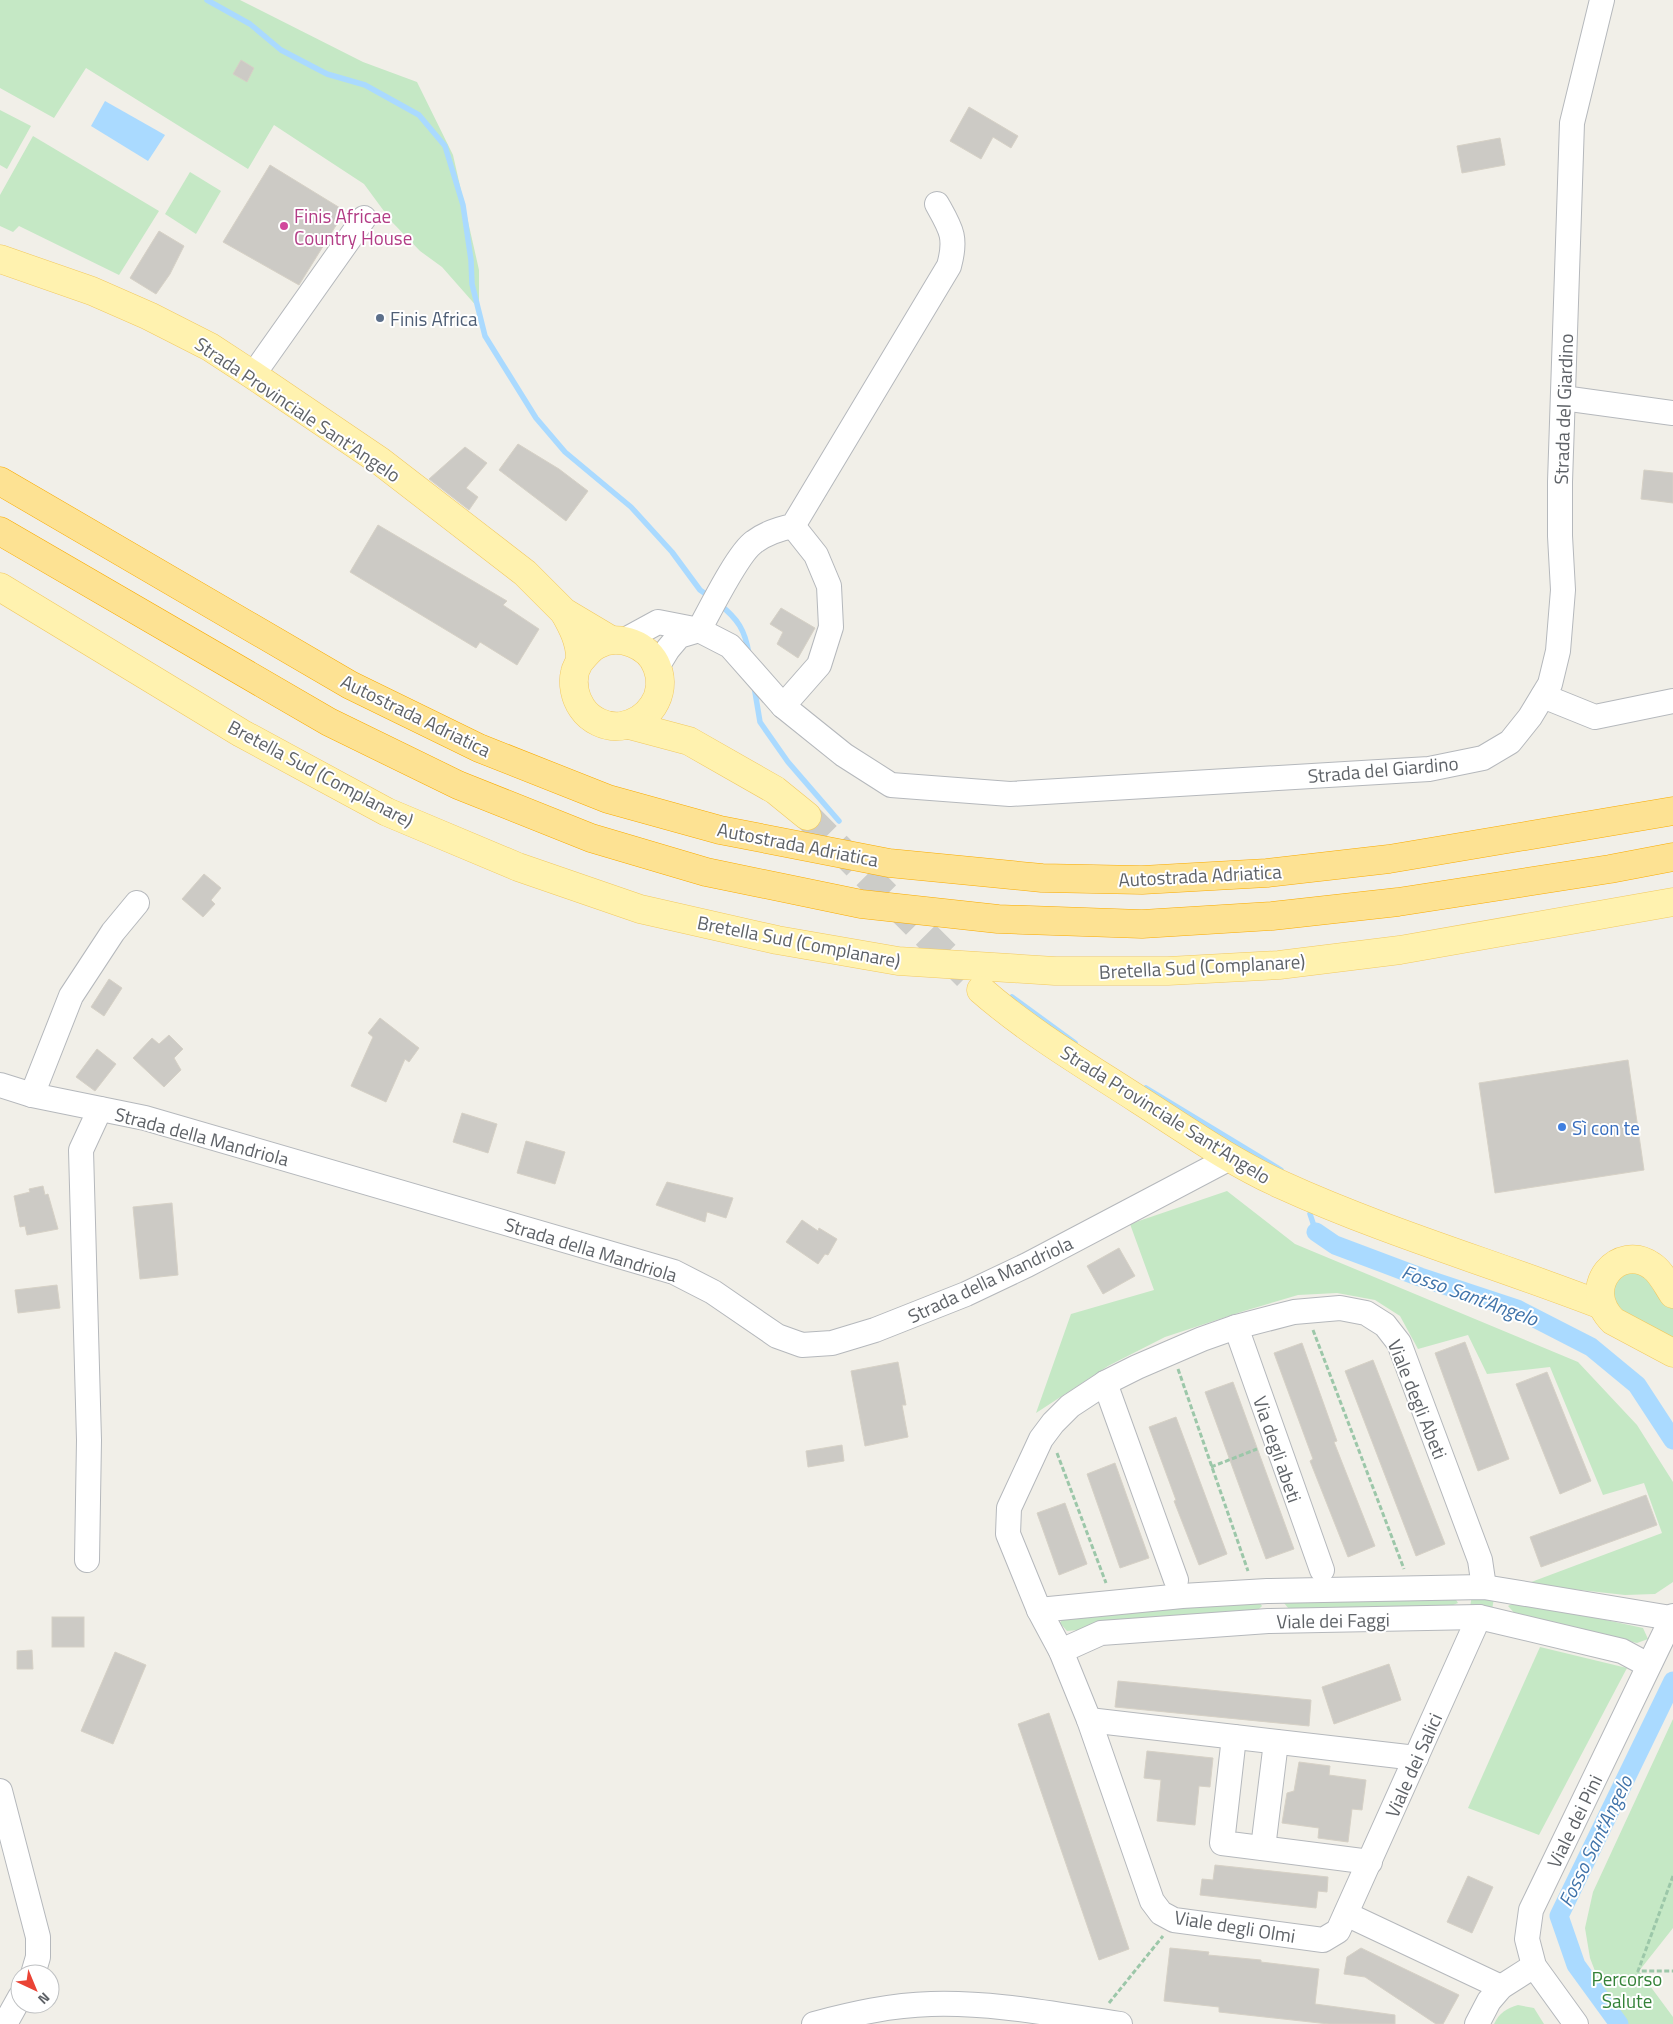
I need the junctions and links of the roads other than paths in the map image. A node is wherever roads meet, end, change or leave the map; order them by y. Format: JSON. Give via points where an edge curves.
{"nodes":[{"id":1,"x":1602,"y":0,"type":"edge"},
{"id":2,"x":937,"y":204,"type":"dead end"},
{"id":3,"x":364,"y":218,"type":"dead end"},
{"id":4,"x":0,"y":258,"type":"edge"},
{"id":5,"x":253,"y":374,"type":"junction"},
{"id":6,"x":1563,"y":398,"type":"junction"},
{"id":7,"x":1673,"y":413,"type":"edge"},
{"id":8,"x":0,"y":480,"type":"edge"},
{"id":9,"x":793,"y":526,"type":"junction"},
{"id":10,"x":0,"y":531,"type":"edge"},
{"id":11,"x":0,"y":587,"type":"edge"},
{"id":12,"x":564,"y":612,"type":"junction"},
{"id":13,"x":699,"y":630,"type":"junction"},
{"id":14,"x":618,"y":640,"type":"junction"},
{"id":15,"x":580,"y":660,"type":"junction"},
{"id":16,"x":657,"y":667,"type":"junction"},
{"id":17,"x":658,"y":696,"type":"junction"},
{"id":18,"x":1543,"y":696,"type":"junction"},
{"id":19,"x":1673,"y":701,"type":"edge"},
{"id":20,"x":783,"y":706,"type":"junction"},
{"id":21,"x":629,"y":725,"type":"junction"},
{"id":22,"x":688,"y":741,"type":"junction"},
{"id":23,"x":1673,"y":811,"type":"edge"},
{"id":24,"x":807,"y":816,"type":"tunnel mouth"},
{"id":25,"x":1673,"y":857,"type":"edge"},
{"id":26,"x":1673,"y":902,"type":"edge"},
{"id":27,"x":137,"y":903,"type":"dead end"},
{"id":28,"x":981,"y":990,"type":"tunnel mouth"},
{"id":29,"x":0,"y":1085,"type":"edge"},
{"id":30,"x":32,"y":1095,"type":"junction"},
{"id":31,"x":100,"y":1109,"type":"junction"},
{"id":32,"x":1230,"y":1158,"type":"junction"},
{"id":33,"x":1604,"y":1276,"type":"junction"},
{"id":34,"x":1560,"y":1289,"type":"junction"},
{"id":35,"x":1673,"y":1294,"type":"edge"},
{"id":36,"x":1601,"y":1305,"type":"junction"},
{"id":37,"x":1236,"y":1327,"type":"junction"},
{"id":38,"x":1673,"y":1353,"type":"edge"},
{"id":39,"x":1105,"y":1383,"type":"junction"},
{"id":40,"x":87,"y":1560,"type":"dead end"},
{"id":41,"x":1322,"y":1570,"type":"dead end"},
{"id":42,"x":1176,"y":1580,"type":"dead end"},
{"id":43,"x":1484,"y":1587,"type":"junction"},
{"id":44,"x":1039,"y":1610,"type":"junction"},
{"id":45,"x":1479,"y":1617,"type":"junction"},
{"id":46,"x":1672,"y":1617,"type":"edge"},
{"id":47,"x":1061,"y":1651,"type":"junction"},
{"id":48,"x":1648,"y":1665,"type":"junction"},
{"id":49,"x":1089,"y":1720,"type":"junction"},
{"id":50,"x":1234,"y":1737,"type":"junction"},
{"id":51,"x":1276,"y":1742,"type":"junction"},
{"id":52,"x":1416,"y":1758,"type":"junction"},
{"id":53,"x":0,"y":1791,"type":"edge"},
{"id":54,"x":1263,"y":1848,"type":"junction"},
{"id":55,"x":1370,"y":1862,"type":"junction"},
{"id":56,"x":1346,"y":1914,"type":"junction"},
{"id":57,"x":36,"y":1964,"type":"edge"},
{"id":58,"x":1534,"y":1966,"type":"junction"},
{"id":59,"x":1501,"y":1987,"type":"junction"},
{"id":60,"x":981,"y":2015,"type":"edge"},
{"id":61,"x":814,"y":2024,"type":"edge"},
{"id":62,"x":1120,"y":2024,"type":"edge"},
{"id":63,"x":1477,"y":2024,"type":"edge"},
{"id":64,"x":1576,"y":2024,"type":"edge"}],
"edges":[{"from":1,"to":6,"type":"street","name":"Strada del Giardino","via":[[1572,123]]},
{"from":2,"to":9,"type":"street","via":[[952,230],[954,248],[949,266]]},
{"from":3,"to":5,"type":"street"},
{"from":4,"to":5,"type":"main road","name":"Strada Provinciale Sant'Angelo","via":[[150,316]]},
{"from":5,"to":12,"type":"main road","name":"Strada Provinciale Sant'Angelo","via":[[380,461],[525,573]]},
{"from":6,"to":7,"type":"street"},
{"from":6,"to":18,"type":"street","name":"Strada del Giardino","via":[[1560,536],[1563,590],[1558,651],[1550,684]]},
{"from":8,"to":23,"type":"highway","name":"Autostrada Adriatica","via":[[350,685],[479,748],[608,799],[720,830],[889,863],[1042,878],[1152,879],[1266,873],[1389,859]]},
{"from":9,"to":13,"type":"street","via":[[771,531],[752,543],[736,564]]},
{"from":9,"to":20,"type":"street","via":[[816,555],[829,586],[831,627],[819,665]]},
{"from":10,"to":25,"type":"highway","via":[[329,722],[458,785],[600,840],[706,872],[861,904],[998,919],[1142,924],[1263,917],[1398,902]]},
{"from":11,"to":26,"type":"main road","name":"Bretella Sud (Complanare)","via":[[241,733],[387,812],[518,866],[640,909],[787,941],[898,961],[1055,971],[1168,971],[1278,965],[1400,950]]},
{"from":12,"to":14,"type":"main road","name":"Strada Provinciale Sant'Angelo"},
{"from":12,"to":15,"type":"main road","name":"Strada Provinciale Sant'Angelo","via":[[576,634]]},
{"from":13,"to":14,"type":"street","name":"Strada del Giardino","via":[[658,622]]},
{"from":13,"to":16,"type":"street","via":[[679,636]]},
{"from":13,"to":20,"type":"street","name":"Strada del Giardino","via":[[730,646]]},
{"from":14,"to":15,"type":"main road","via":[[599,644]]},
{"from":14,"to":16,"type":"main road","name":"Strada Provinciale Sant'Angelo","via":[[639,646]]},
{"from":15,"to":21,"type":"main road","name":"Strada Provinciale Sant'Angelo","via":[[574,685],[582,709],[603,724]]},
{"from":16,"to":17,"type":"main road"},
{"from":17,"to":21,"type":"main road","via":[[642,719]]},
{"from":17,"to":22,"type":"main road","name":"Strada Provinciale Sant'Angelo"},
{"from":18,"to":19,"type":"street","via":[[1595,717]]},
{"from":18,"to":20,"type":"street","name":"Strada del Giardino","via":[[1510,742],[1483,758],[1429,769],[1010,794],[891,784],[844,755]]},
{"from":21,"to":22,"type":"main road","name":"Strada Provinciale Sant'Angelo"},
{"from":22,"to":24,"type":"main road","name":"Strada Provinciale Sant'Angelo","via":[[775,790]]},
{"from":27,"to":30,"type":"street","via":[[113,932],[71,996]]},
{"from":28,"to":32,"type":"main road","name":"Strada Provinciale Sant'Angelo","via":[[1043,1039]]},
{"from":29,"to":30,"type":"street","name":"Strada della Mandriola"},
{"from":30,"to":31,"type":"street","name":"Strada della Mandriola"},
{"from":31,"to":32,"type":"street","name":"Strada della Mandriola","via":[[145,1118],[674,1272],[713,1292],[777,1336],[802,1345],[832,1343],[875,1330],[966,1294]]},
{"from":31,"to":40,"type":"street","via":[[81,1150],[89,1440]]},
{"from":32,"to":34,"type":"main road","name":"Strada Provinciale Sant'Angelo","via":[[1332,1206]]},
{"from":33,"to":34,"type":"main road"},
{"from":33,"to":35,"type":"main road","via":[[1617,1264],[1643,1261],[1658,1272]]},
{"from":33,"to":36,"type":"main road","via":[[1599,1295]]},
{"from":34,"to":36,"type":"main road","name":"Strada Provinciale Sant'Angelo"},
{"from":36,"to":38,"type":"main road","via":[[1613,1321]]},
{"from":37,"to":39,"type":"street","name":"Viale degli Abeti"},
{"from":37,"to":41,"type":"street","name":"Via degli abeti"},
{"from":37,"to":43,"type":"street","name":"Viale degli Abeti","via":[[1294,1312],[1340,1308],[1366,1313],[1385,1325],[1399,1343],[1480,1560]]},
{"from":39,"to":42,"type":"street"},
{"from":39,"to":44,"type":"street","via":[[1070,1406],[1040,1439],[1009,1508],[1008,1534]]},
{"from":43,"to":44,"type":"street","name":"Viale dei Faggi","via":[[1259,1591]]},
{"from":43,"to":45,"type":"street","via":[[1472,1595],[1470,1607]]},
{"from":43,"to":46,"type":"street","name":"Viale dei Faggi"},
{"from":44,"to":47,"type":"street"},
{"from":45,"to":47,"type":"street","name":"Viale dei Faggi","via":[[1268,1621],[1101,1633]]},
{"from":45,"to":48,"type":"street","name":"Viale dei Faggi","via":[[1622,1651]]},
{"from":45,"to":52,"type":"street","name":"Viale dei Salici"},
{"from":46,"to":48,"type":"street","name":"Viale dei Pini"},
{"from":47,"to":49,"type":"street","name":"Viale degli Olmi"},
{"from":48,"to":58,"type":"street","name":"Viale dei Pini","via":[[1531,1910],[1527,1939]]},
{"from":49,"to":50,"type":"street"},
{"from":49,"to":56,"type":"street","name":"Viale degli Olmi","via":[[1152,1901],[1161,1913],[1174,1920],[1323,1940],[1338,1931]]},
{"from":50,"to":51,"type":"street"},
{"from":50,"to":54,"type":"street","via":[[1222,1843]]},
{"from":51,"to":52,"type":"street"},
{"from":51,"to":54,"type":"street"},
{"from":52,"to":55,"type":"street","name":"Viale dei Salici"},
{"from":53,"to":57,"type":"street","via":[[38,1937]]},
{"from":54,"to":55,"type":"street"},
{"from":55,"to":56,"type":"street","name":"Viale dei Salici"},
{"from":56,"to":59,"type":"street"},
{"from":58,"to":59,"type":"street"},
{"from":58,"to":64,"type":"street","name":"Viale dei Pini"},
{"from":59,"to":63,"type":"street"},
{"from":60,"to":61,"type":"street","via":[[920,2005],[862,2012]]},
{"from":60,"to":62,"type":"street"}]}
